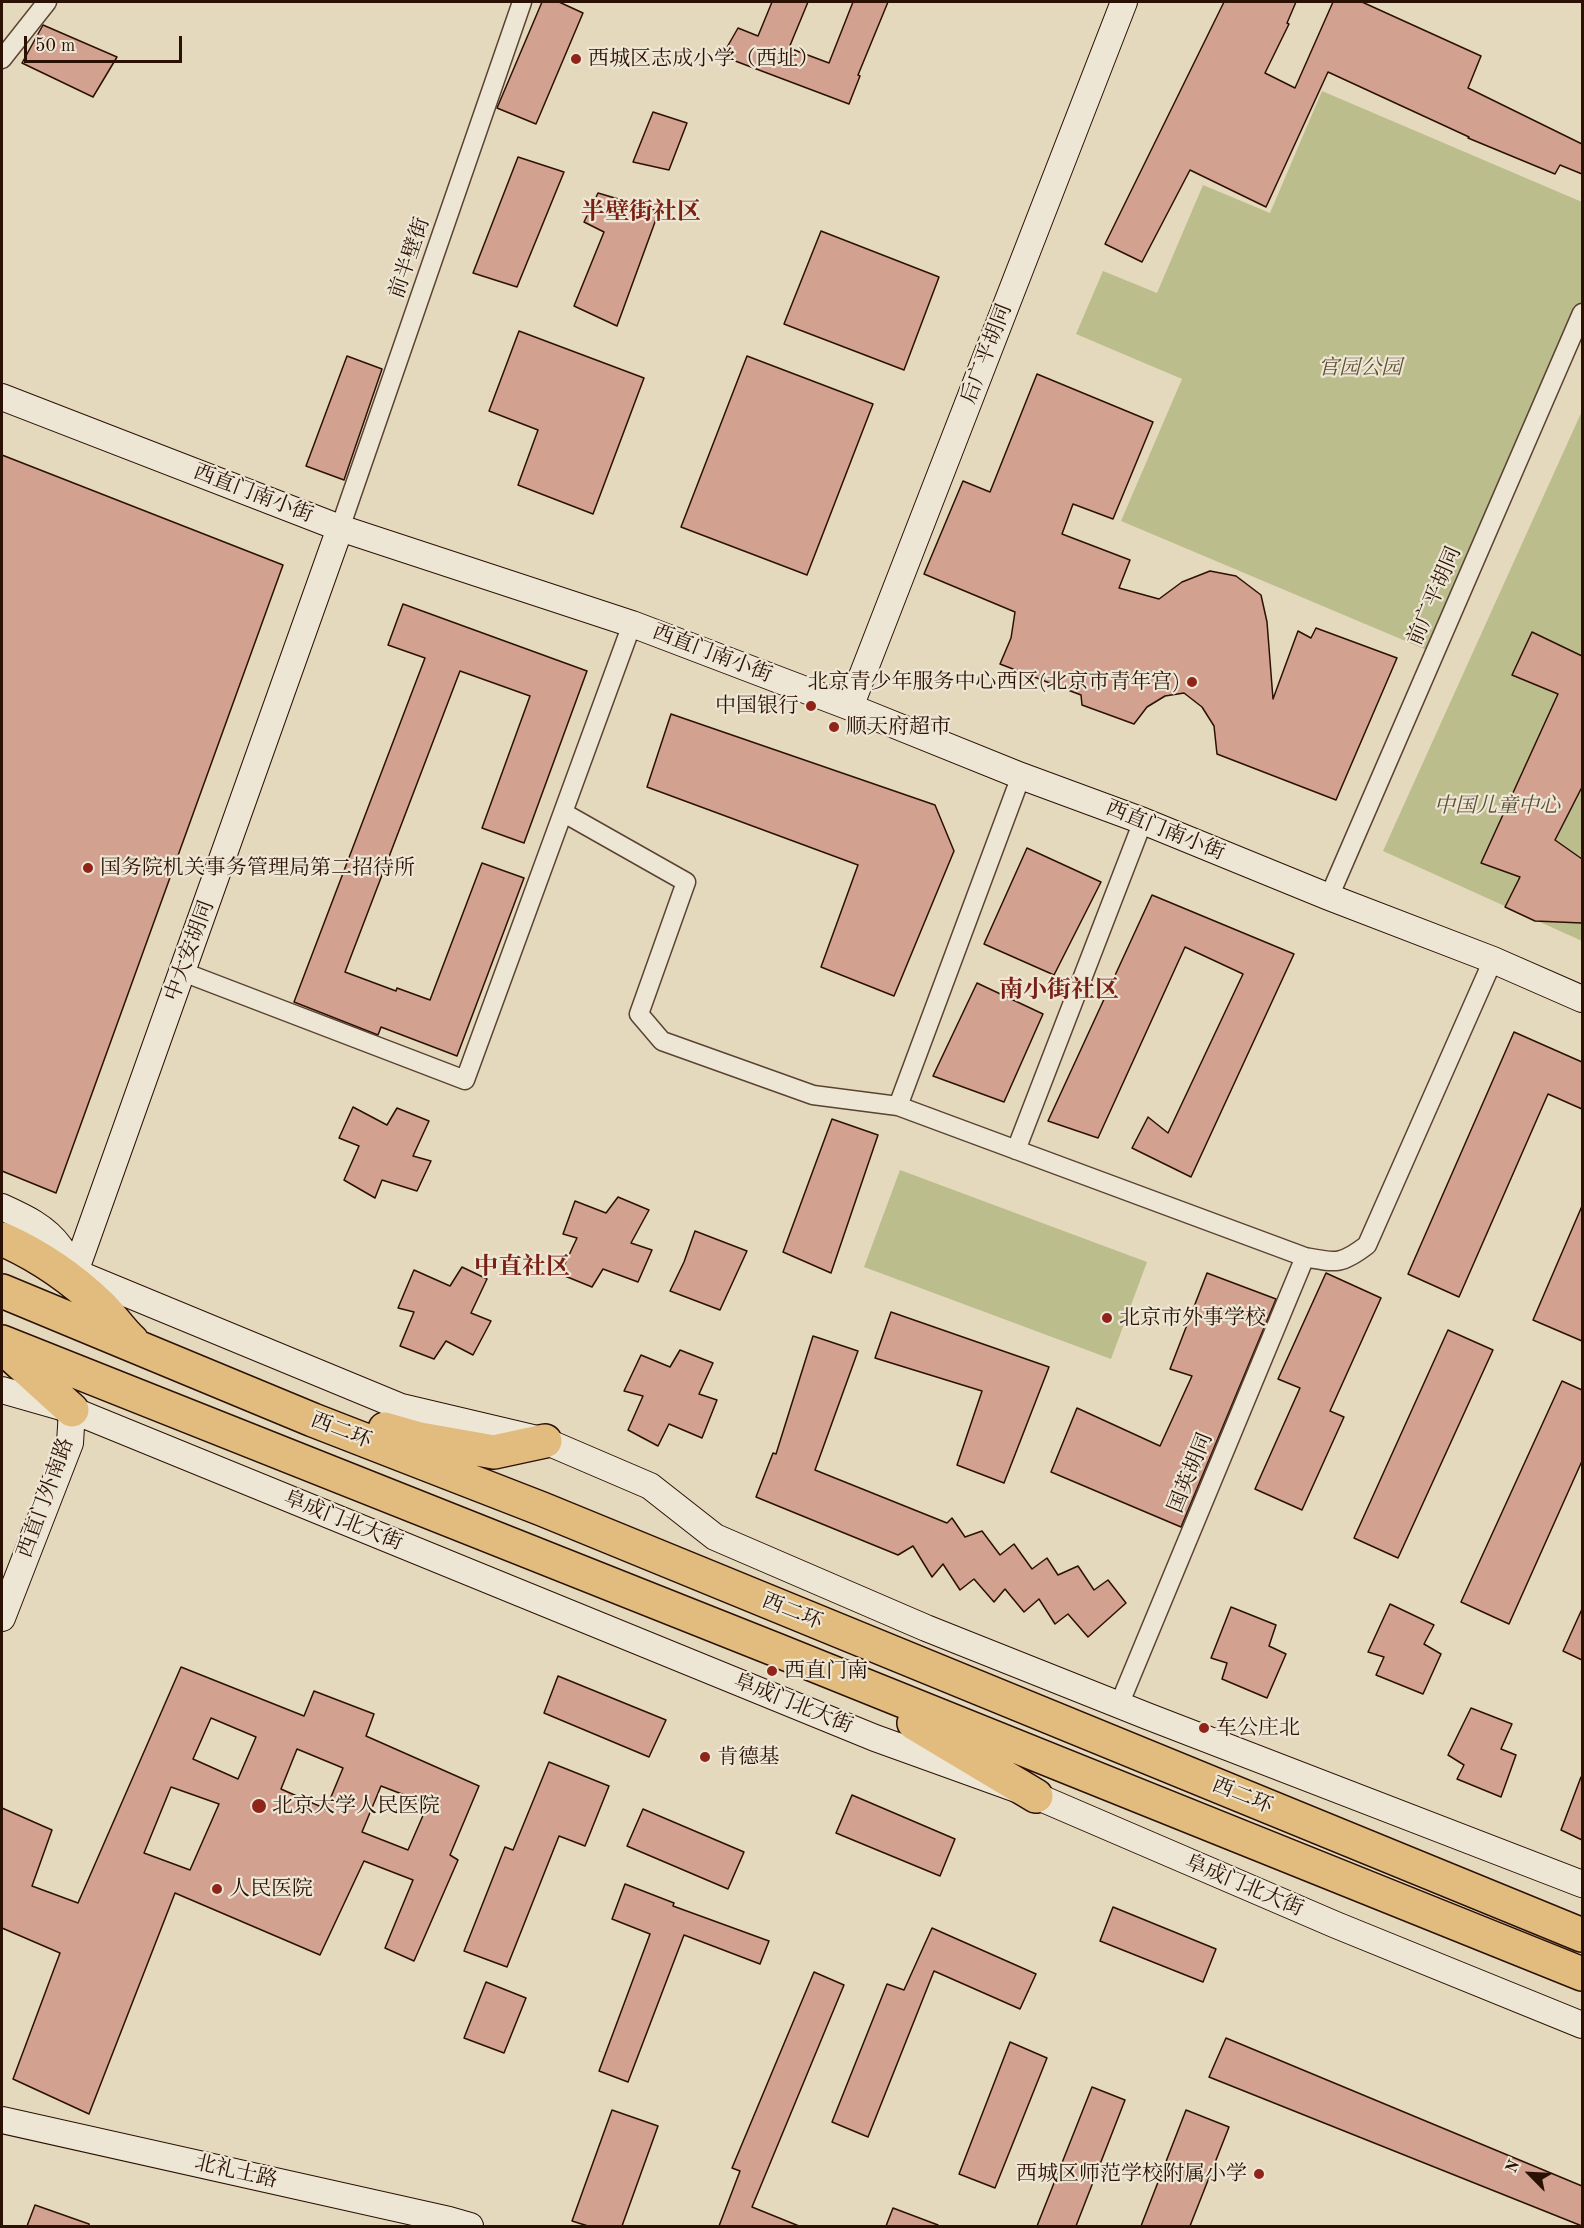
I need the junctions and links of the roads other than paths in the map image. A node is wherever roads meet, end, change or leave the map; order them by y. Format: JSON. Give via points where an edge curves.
{"nodes":[{"id":1,"x":47,"y":2,"type":"edge"},
{"id":2,"x":522,"y":2,"type":"edge"},
{"id":3,"x":1124,"y":2,"type":"edge"},
{"id":4,"x":2,"y":59,"type":"edge"},
{"id":5,"x":1582,"y":314,"type":"edge"},
{"id":6,"x":2,"y":396,"type":"edge"},
{"id":7,"x":340,"y":528,"type":"junction"},
{"id":8,"x":632,"y":624,"type":"junction"},
{"id":9,"x":850,"y":707,"type":"junction"},
{"id":10,"x":1021,"y":776,"type":"junction"},
{"id":11,"x":564,"y":813,"type":"junction"},
{"id":12,"x":1143,"y":821,"type":"junction"},
{"id":13,"x":1329,"y":897,"type":"junction"},
{"id":14,"x":1493,"y":960,"type":"junction"},
{"id":15,"x":183,"y":972,"type":"junction"},
{"id":16,"x":1582,"y":999,"type":"edge"},
{"id":17,"x":898,"y":1106,"type":"junction"},
{"id":18,"x":1016,"y":1150,"type":"junction"},
{"id":19,"x":2,"y":1207,"type":"edge"},
{"id":20,"x":2,"y":1239,"type":"edge"},
{"id":21,"x":1305,"y":1257,"type":"junction"},
{"id":22,"x":80,"y":1282,"type":"junction"},
{"id":23,"x":2,"y":1291,"type":"edge"},
{"id":24,"x":2,"y":1344,"type":"edge"},
{"id":25,"x":148,"y":1351,"type":"junction"},
{"id":26,"x":2,"y":1390,"type":"edge"},
{"id":27,"x":72,"y":1410,"type":"junction"},
{"id":28,"x":313,"y":1420,"type":"junction"},
{"id":29,"x":545,"y":1441,"type":"junction"},
{"id":30,"x":2,"y":1618,"type":"edge"},
{"id":31,"x":825,"y":1670,"type":"junction"},
{"id":32,"x":1119,"y":1705,"type":"junction"},
{"id":33,"x":1036,"y":1796,"type":"junction"},
{"id":34,"x":1582,"y":1884,"type":"edge"},
{"id":35,"x":1570,"y":1930,"type":"edge"},
{"id":36,"x":1582,"y":1974,"type":"edge"},
{"id":37,"x":1582,"y":2025,"type":"edge"},
{"id":38,"x":2,"y":2120,"type":"edge"},
{"id":39,"x":470,"y":2226,"type":"edge"}],
"edges":[{"from":1,"to":4,"type":"street"},
{"from":2,"to":7,"type":"street","name":"前半壁街"},
{"from":3,"to":9,"type":"street","name":"后广平胡同"},
{"from":5,"to":13,"type":"street","name":"前广平胡同"},
{"from":6,"to":7,"type":"street","name":"西直门南小街"},
{"from":7,"to":8,"type":"street","name":"西直门南小街"},
{"from":7,"to":15,"type":"street","name":"中大安胡同"},
{"from":8,"to":9,"type":"street","name":"西直门南小街"},
{"from":8,"to":11,"type":"street"},
{"from":9,"to":10,"type":"street","name":"西直门南小街"},
{"from":10,"to":12,"type":"street","name":"西直门南小街"},
{"from":10,"to":17,"type":"street"},
{"from":11,"to":15,"type":"street","via":[[465,1080]]},
{"from":11,"to":17,"type":"street","via":[[686,882],[639,1014],[662,1041],[813,1095]]},
{"from":12,"to":13,"type":"street","name":"西直门南小街"},
{"from":12,"to":18,"type":"street"},
{"from":13,"to":14,"type":"street","name":"西直门南小街"},
{"from":14,"to":16,"type":"street","name":"西直门南小街"},
{"from":14,"to":21,"type":"street","via":[[1367,1245],[1353,1256],[1333,1263]]},
{"from":15,"to":22,"type":"street","name":"中大安胡同"},
{"from":17,"to":18,"type":"street"},
{"from":18,"to":21,"type":"street"},
{"from":19,"to":22,"type":"street","via":[[49,1234]]},
{"from":20,"to":22,"type":"highway"},
{"from":21,"to":32,"type":"street","name":"国英胡同"},
{"from":22,"to":25,"type":"highway","via":[[132,1342]]},
{"from":22,"to":29,"type":"street","via":[[401,1407]]},
{"from":23,"to":25,"type":"highway","name":"西二环"},
{"from":24,"to":27,"type":"highway"},
{"from":24,"to":31,"type":"highway","name":"西二环"},
{"from":25,"to":28,"type":"highway","name":"西二环"},
{"from":26,"to":27,"type":"street","name":"阜成门北大街"},
{"from":27,"to":30,"type":"street","name":"西直门外南路","via":[[70,1443]]},
{"from":27,"to":33,"type":"street","name":"阜成门北大街","via":[[864,1733]]},
{"from":28,"to":29,"type":"highway","via":[[368,1424],[420,1439],[494,1452]]},
{"from":28,"to":35,"type":"highway","name":"西二环","via":[[542,1509]]},
{"from":29,"to":32,"type":"street","via":[[650,1486],[715,1537],[926,1628]]},
{"from":31,"to":33,"type":"highway"},
{"from":31,"to":36,"type":"highway","name":"西二环"},
{"from":32,"to":34,"type":"street"},
{"from":33,"to":37,"type":"street","name":"阜成门北大街"},
{"from":38,"to":39,"type":"street","name":"北礼士路"}]}
